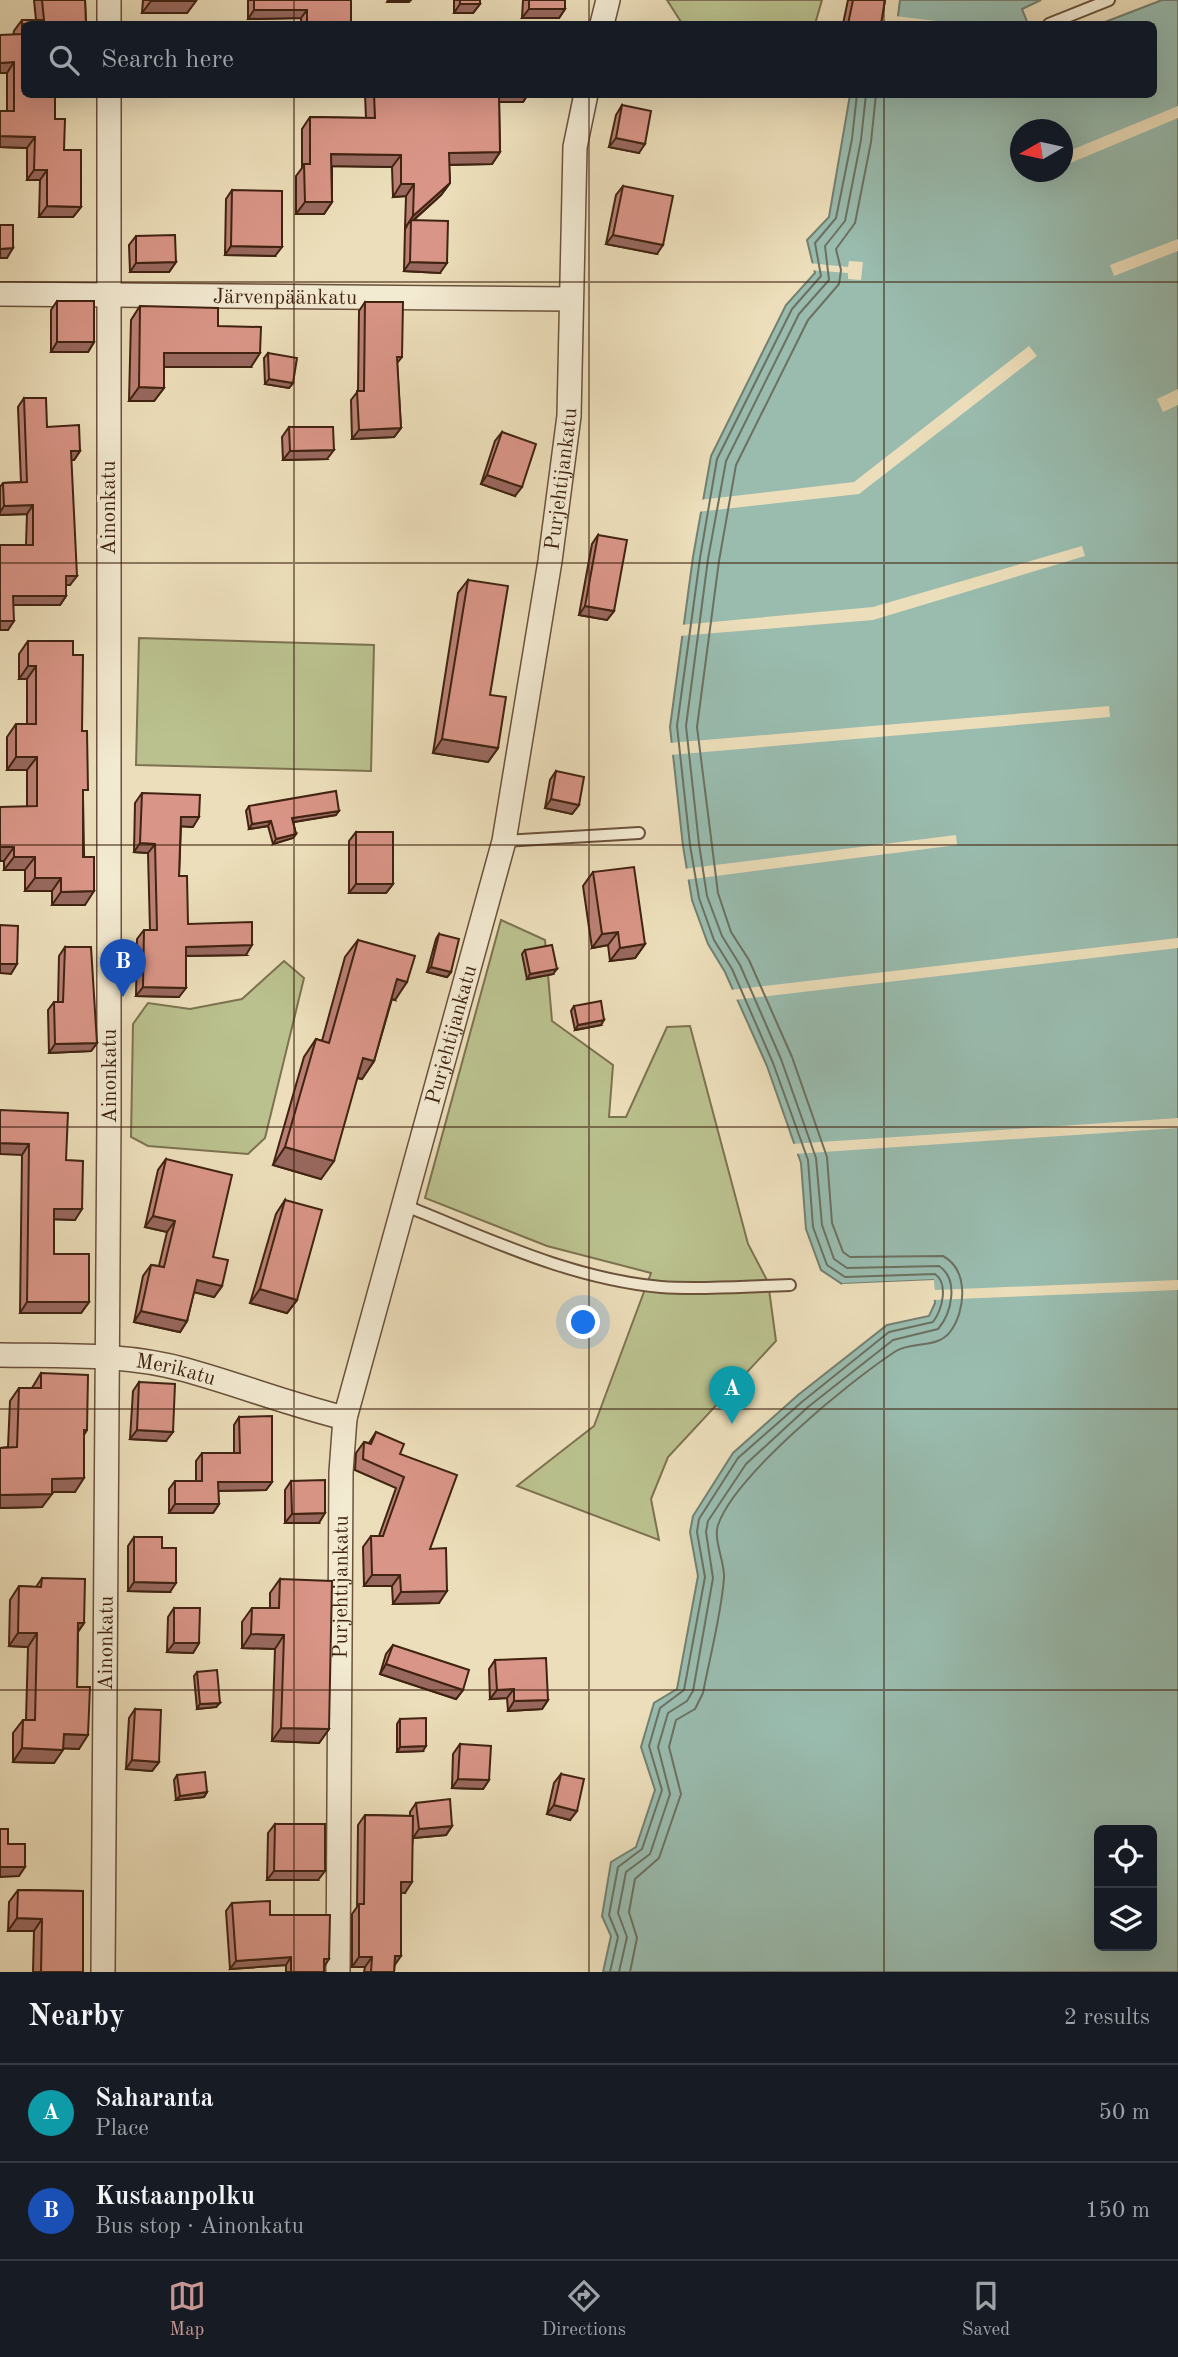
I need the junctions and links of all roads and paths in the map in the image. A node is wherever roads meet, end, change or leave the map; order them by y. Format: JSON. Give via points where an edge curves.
{"nodes":[{"id":1,"x":109,"y":0,"type":"edge"},
{"id":2,"x":608,"y":0,"type":"edge"},
{"id":3,"x":1109,"y":0,"type":"edge"},
{"id":4,"x":109,"y":21,"type":"edge"},
{"id":5,"x":603,"y":21,"type":"edge"},
{"id":6,"x":1056,"y":21,"type":"edge"},
{"id":7,"x":108,"y":98,"type":"edge"},
{"id":8,"x":585,"y":98,"type":"edge"},
{"id":9,"x":108,"y":293,"type":"junction"},
{"id":10,"x":0,"y":294,"type":"edge"},
{"id":11,"x":571,"y":299,"type":"junction"},
{"id":12,"x":639,"y":833,"type":"dead end"},
{"id":13,"x":504,"y":841,"type":"junction"},
{"id":14,"x":406,"y":1206,"type":"junction"},
{"id":15,"x":790,"y":1285,"type":"dead end"},
{"id":16,"x":0,"y":1356,"type":"edge"},
{"id":17,"x":105,"y":1356,"type":"junction"},
{"id":18,"x":345,"y":1418,"type":"junction"},
{"id":19,"x":103,"y":1972,"type":"edge"},
{"id":20,"x":338,"y":1972,"type":"edge"}],
"edges":[{"from":1,"to":4,"type":"street"},
{"from":2,"to":5,"type":"street"},
{"from":3,"to":6,"type":"lane"},
{"from":7,"to":9,"type":"street","name":"Ainonkatu"},
{"from":8,"to":11,"type":"street","name":"Purjehtijankatu","via":[[575,147]]},
{"from":9,"to":10,"type":"street","name":"Järvenpäänkatu"},
{"from":9,"to":11,"type":"street","name":"Järvenpäänkatu"},
{"from":9,"to":17,"type":"street","name":"Ainonkatu"},
{"from":11,"to":13,"type":"street","name":"Purjehtijankatu","via":[[569,416]]},
{"from":12,"to":13,"type":"lane"},
{"from":13,"to":14,"type":"street","name":"Purjehtijankatu"},
{"from":14,"to":15,"type":"lane","via":[[564,1269],[606,1278],[661,1287]]},
{"from":14,"to":18,"type":"street","name":"Purjehtijankatu"},
{"from":16,"to":17,"type":"street","name":"Merikatu"},
{"from":17,"to":18,"type":"street","name":"Merikatu","via":[[185,1369]]},
{"from":17,"to":19,"type":"street","name":"Ainonkatu"},
{"from":18,"to":20,"type":"street","name":"Purjehtijankatu"}]}
